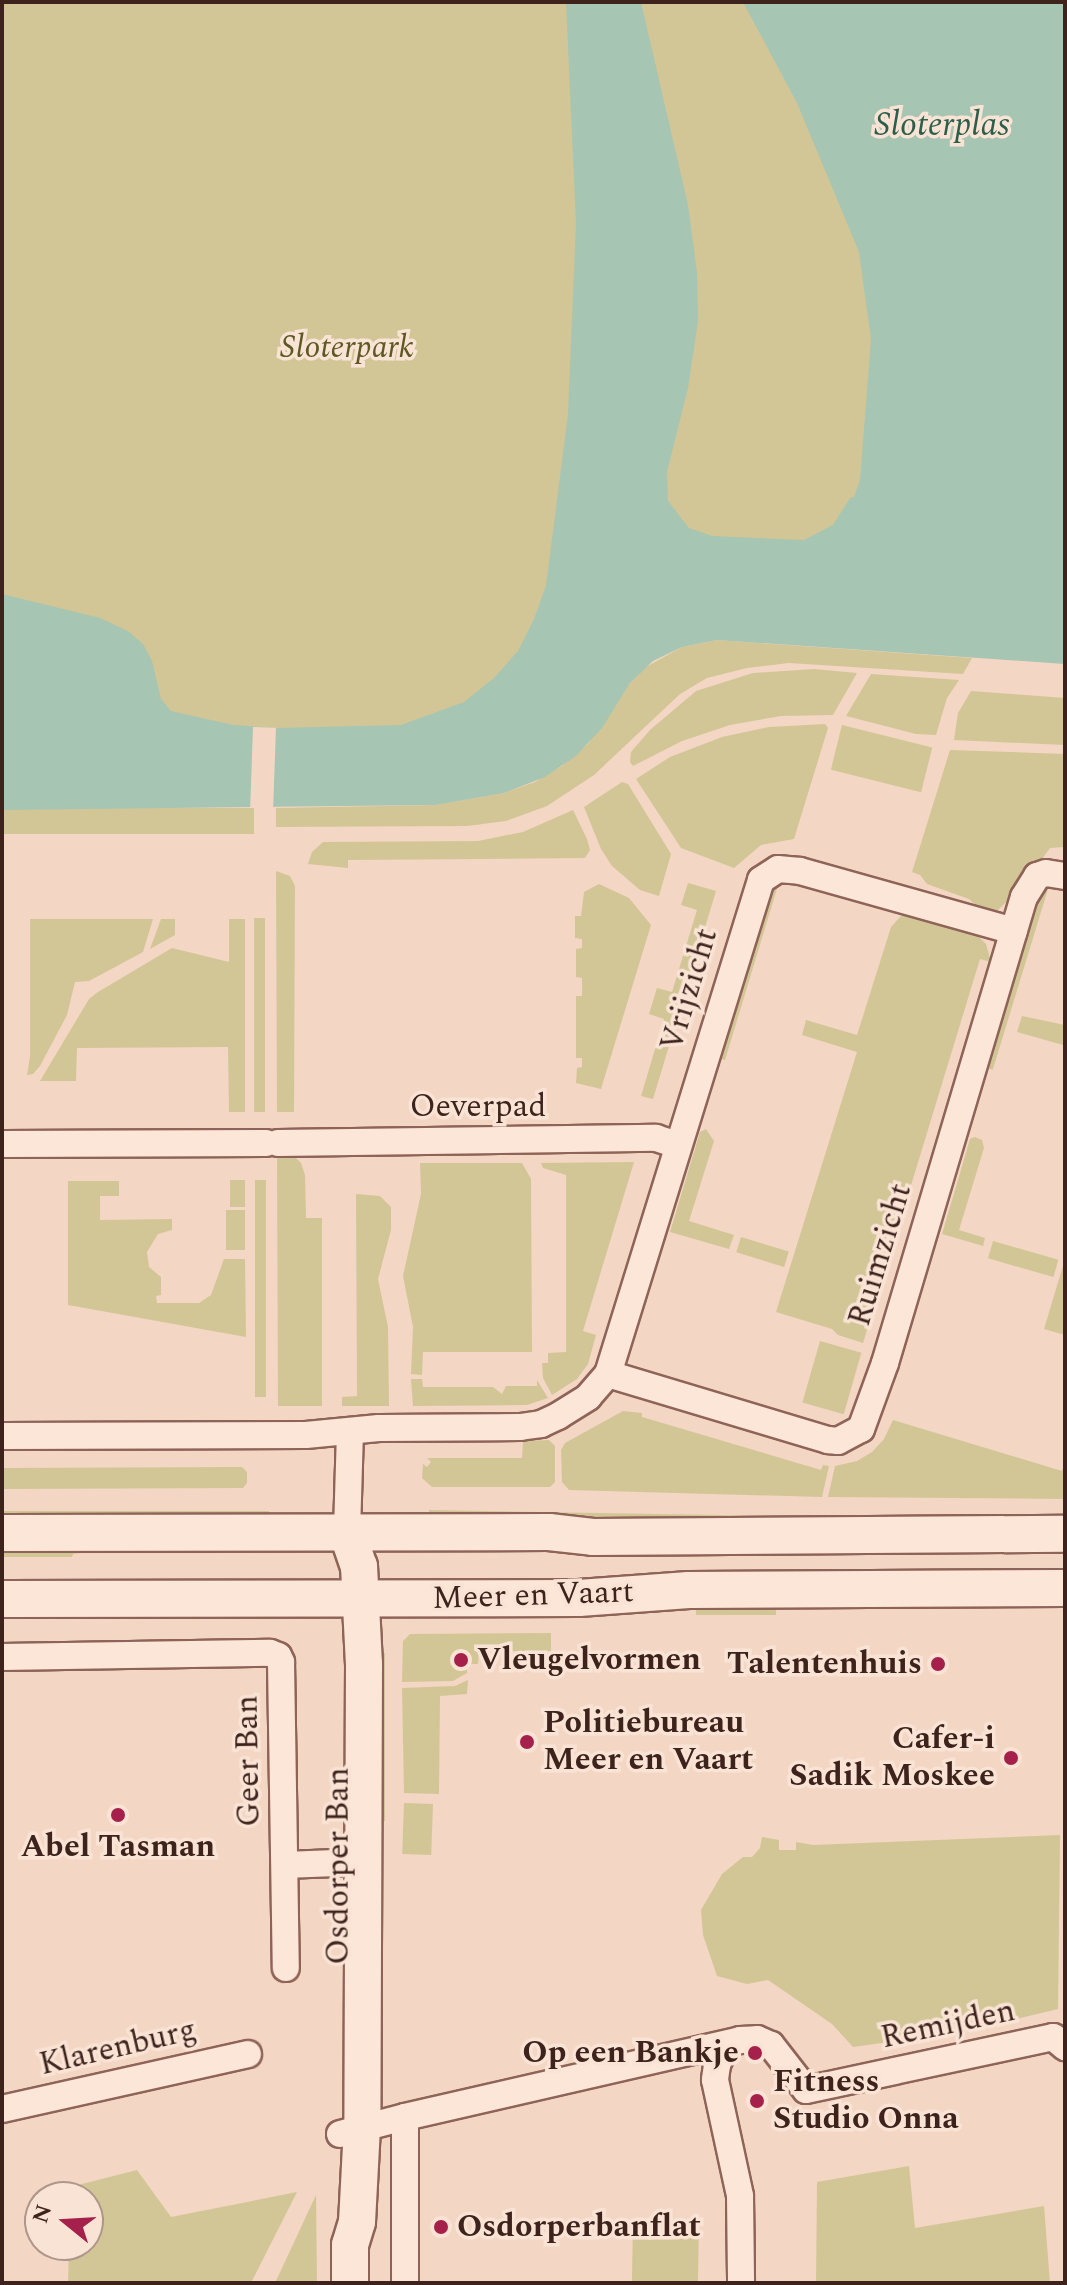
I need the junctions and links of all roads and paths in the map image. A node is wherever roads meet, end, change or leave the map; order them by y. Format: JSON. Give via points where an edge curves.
{"nodes":[{"id":1,"x":1065,"y":876,"type":"edge"},
{"id":2,"x":1014,"y":931,"type":"junction"},
{"id":3,"x":2,"y":1144,"type":"edge"},
{"id":4,"x":678,"y":1145,"type":"junction"},
{"id":5,"x":608,"y":1374,"type":"junction"},
{"id":6,"x":350,"y":1431,"type":"junction"},
{"id":7,"x":2,"y":1436,"type":"edge"},
{"id":8,"x":347,"y":1532,"type":"junction"},
{"id":9,"x":2,"y":1533,"type":"edge"},
{"id":10,"x":1065,"y":1534,"type":"edge"},
{"id":11,"x":1065,"y":1588,"type":"edge"},
{"id":12,"x":2,"y":1599,"type":"edge"},
{"id":13,"x":352,"y":1599,"type":"junction"},
{"id":14,"x":2,"y":1657,"type":"edge"},
{"id":15,"x":350,"y":1862,"type":"junction"},
{"id":16,"x":285,"y":1865,"type":"junction"},
{"id":17,"x":286,"y":1968,"type":"dead end"},
{"id":18,"x":725,"y":2046,"type":"junction"},
{"id":19,"x":1065,"y":2047,"type":"edge"},
{"id":20,"x":248,"y":2054,"type":"dead end"},
{"id":21,"x":2,"y":2109,"type":"edge"},
{"id":22,"x":405,"y":2117,"type":"junction"},
{"id":23,"x":351,"y":2130,"type":"junction"},
{"id":24,"x":350,"y":2283,"type":"edge"},
{"id":25,"x":405,"y":2283,"type":"edge"},
{"id":26,"x":741,"y":2283,"type":"edge"}],
"edges":[{"from":1,"to":2,"type":"street","name":"Ruimzicht","via":[[1037,876]]},
{"from":2,"to":4,"type":"street","name":"Vrijzicht","via":[[800,871],[770,872],[755,893]]},
{"from":2,"to":5,"type":"street","name":"Ruimzicht","via":[[861,1429],[828,1440]]},
{"from":3,"to":4,"type":"street","name":"Oeverpad","via":[[656,1138]]},
{"from":4,"to":5,"type":"street","name":"Vrijzicht"},
{"from":5,"to":6,"type":"street","via":[[588,1397],[541,1424]]},
{"from":6,"to":7,"type":"street"},
{"from":6,"to":8,"type":"street"},
{"from":8,"to":9,"type":"main road","name":"Meer en Vaart"},
{"from":8,"to":10,"type":"main road","name":"Meer en Vaart","via":[[549,1532],[593,1537]]},
{"from":8,"to":13,"type":"main road","name":"Osdorper Ban"},
{"from":11,"to":13,"type":"main road","name":"Meer en Vaart"},
{"from":12,"to":13,"type":"main road","name":"Meer en Vaart"},
{"from":13,"to":15,"type":"main road","name":"Osdorper Ban"},
{"from":14,"to":16,"type":"street","name":"Geer Ban","via":[[278,1656]]},
{"from":15,"to":16,"type":"street","name":"Geer Ban"},
{"from":15,"to":23,"type":"main road","name":"Osdorper Ban"},
{"from":16,"to":17,"type":"street","name":"Geer Ban"},
{"from":18,"to":19,"type":"street","name":"Remijden","via":[[757,2039],[771,2045],[806,2090],[1053,2037]]},
{"from":18,"to":22,"type":"street"},
{"from":18,"to":26,"type":"street","via":[[715,2080],[740,2196]]},
{"from":20,"to":21,"type":"street","name":"Klarenburg"},
{"from":22,"to":23,"type":"street"},
{"from":22,"to":25,"type":"street"},
{"from":23,"to":24,"type":"main road","name":"Osdorper Ban","via":[[342,2223],[350,2245]]}]}
